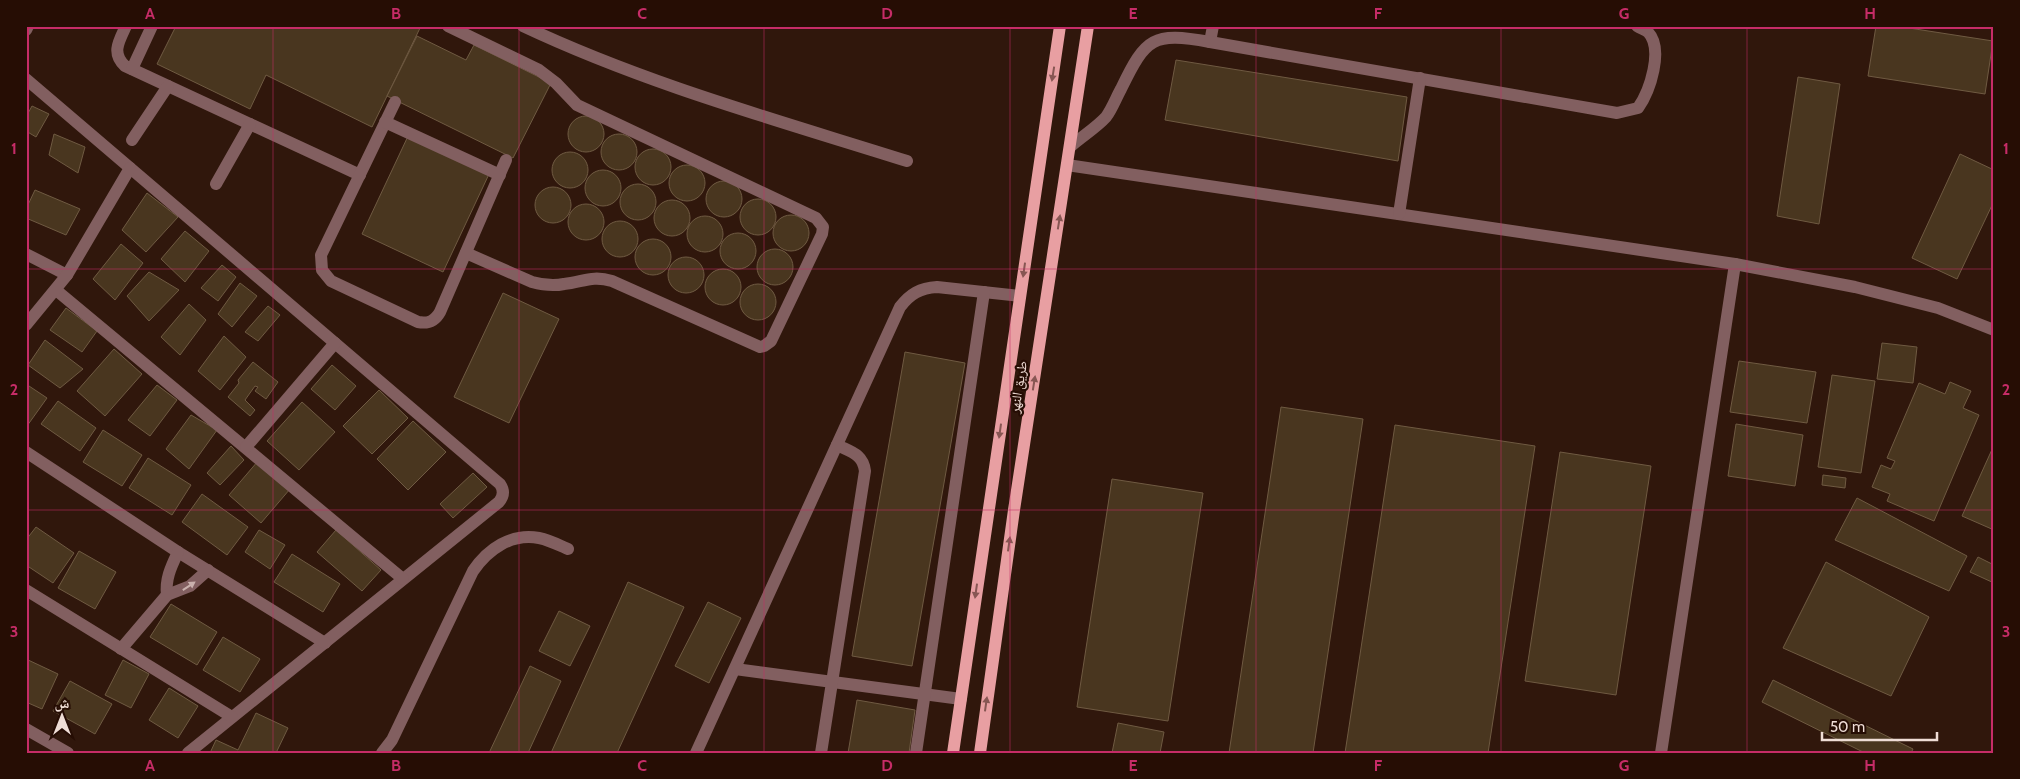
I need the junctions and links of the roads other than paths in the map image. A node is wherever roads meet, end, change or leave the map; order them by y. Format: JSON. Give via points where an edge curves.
{"nodes":[{"id":1,"x":28,"y":26,"type":"edge"},
{"id":2,"x":126,"y":26,"type":"edge"},
{"id":3,"x":152,"y":26,"type":"edge"},
{"id":4,"x":448,"y":26,"type":"edge"},
{"id":5,"x":522,"y":26,"type":"edge"},
{"id":6,"x":1060,"y":26,"type":"edge"},
{"id":7,"x":1088,"y":26,"type":"edge"},
{"id":8,"x":1213,"y":26,"type":"edge"},
{"id":9,"x":1637,"y":26,"type":"edge"},
{"id":10,"x":26,"y":30,"type":"edge"},
{"id":11,"x":1210,"y":42,"type":"junction"},
{"id":12,"x":132,"y":69,"type":"junction"},
{"id":13,"x":1420,"y":78,"type":"junction"},
{"id":14,"x":26,"y":79,"type":"edge"},
{"id":15,"x":168,"y":86,"type":"junction"},
{"id":16,"x":395,"y":102,"type":"dead end"},
{"id":17,"x":385,"y":122,"type":"junction"},
{"id":18,"x":250,"y":124,"type":"junction"},
{"id":19,"x":132,"y":140,"type":"dead end"},
{"id":20,"x":1070,"y":147,"type":"junction"},
{"id":21,"x":506,"y":160,"type":"dead end"},
{"id":22,"x":907,"y":161,"type":"dead end"},
{"id":23,"x":1068,"y":165,"type":"junction"},
{"id":24,"x":130,"y":168,"type":"junction"},
{"id":25,"x":360,"y":175,"type":"junction"},
{"id":26,"x":500,"y":175,"type":"junction"},
{"id":27,"x":216,"y":184,"type":"dead end"},
{"id":28,"x":1399,"y":214,"type":"junction"},
{"id":29,"x":466,"y":253,"type":"junction"},
{"id":30,"x":26,"y":254,"type":"edge"},
{"id":31,"x":1735,"y":264,"type":"junction"},
{"id":32,"x":67,"y":275,"type":"junction"},
{"id":33,"x":56,"y":290,"type":"junction"},
{"id":34,"x":984,"y":292,"type":"junction"},
{"id":35,"x":1020,"y":296,"type":"junction"},
{"id":36,"x":26,"y":325,"type":"edge"},
{"id":37,"x":1994,"y":330,"type":"edge"},
{"id":38,"x":335,"y":343,"type":"junction"},
{"id":39,"x":837,"y":445,"type":"junction"},
{"id":40,"x":246,"y":447,"type":"junction"},
{"id":41,"x":26,"y":452,"type":"edge"},
{"id":42,"x":568,"y":549,"type":"dead end"},
{"id":43,"x":178,"y":552,"type":"junction"},
{"id":44,"x":208,"y":570,"type":"junction"},
{"id":45,"x":403,"y":579,"type":"junction"},
{"id":46,"x":26,"y":590,"type":"edge"},
{"id":47,"x":167,"y":596,"type":"junction"},
{"id":48,"x":324,"y":643,"type":"junction"},
{"id":49,"x":122,"y":649,"type":"junction"},
{"id":50,"x":735,"y":669,"type":"junction"},
{"id":51,"x":832,"y":682,"type":"junction"},
{"id":52,"x":925,"y":694,"type":"junction"},
{"id":53,"x":960,"y":699,"type":"junction"},
{"id":54,"x":232,"y":717,"type":"junction"},
{"id":55,"x":26,"y":729,"type":"edge"},
{"id":56,"x":68,"y":753,"type":"edge"},
{"id":57,"x":188,"y":753,"type":"edge"},
{"id":58,"x":382,"y":753,"type":"edge"},
{"id":59,"x":696,"y":753,"type":"edge"},
{"id":60,"x":822,"y":753,"type":"edge"},
{"id":61,"x":916,"y":753,"type":"edge"},
{"id":62,"x":953,"y":753,"type":"edge"},
{"id":63,"x":980,"y":753,"type":"edge"},
{"id":64,"x":1661,"y":753,"type":"edge"}],
"edges":[{"from":1,"to":10,"type":"street"},
{"from":2,"to":12,"type":"street","via":[[118,42],[117,55]]},
{"from":3,"to":12,"type":"street"},
{"from":4,"to":29,"type":"street","via":[[539,70],[577,105],[816,218],[823,227],[771,341],[760,347],[612,280],[592,278],[564,285],[542,284]]},
{"from":5,"to":22,"type":"street","via":[[675,87]]},
{"from":6,"to":35,"type":"main road","name":"طريق النهر","one_way":true},
{"from":7,"to":20,"type":"main road","name":"طريق النهر"},
{"from":8,"to":11,"type":"street"},
{"from":9,"to":13,"type":"street","via":[[1647,32],[1654,44],[1652,80],[1638,108],[1627,112],[1617,113]]},
{"from":11,"to":13,"type":"street"},
{"from":11,"to":20,"type":"street","via":[[1167,37],[1154,41],[1142,51],[1131,68],[1106,116]]},
{"from":12,"to":15,"type":"street"},
{"from":13,"to":28,"type":"street"},
{"from":14,"to":24,"type":"street"},
{"from":15,"to":18,"type":"street"},
{"from":15,"to":19,"type":"street"},
{"from":16,"to":17,"type":"street"},
{"from":17,"to":25,"type":"street"},
{"from":17,"to":26,"type":"street"},
{"from":18,"to":25,"type":"street"},
{"from":18,"to":27,"type":"street"},
{"from":20,"to":23,"type":"main road","name":"طريق النهر"},
{"from":21,"to":26,"type":"street"},
{"from":23,"to":28,"type":"street"},
{"from":63,"to":23,"type":"main road","name":"طريق النهر","one_way":true},
{"from":24,"to":32,"type":"street"},
{"from":24,"to":38,"type":"street"},
{"from":25,"to":29,"type":"street","via":[[321,256],[322,270],[331,280],[418,322],[428,322],[440,312]]},
{"from":26,"to":29,"type":"street"},
{"from":28,"to":31,"type":"street"},
{"from":30,"to":32,"type":"street"},
{"from":31,"to":37,"type":"street","via":[[1855,287],[1938,308]]},
{"from":31,"to":64,"type":"street"},
{"from":32,"to":33,"type":"street"},
{"from":33,"to":36,"type":"street"},
{"from":33,"to":40,"type":"street"},
{"from":34,"to":35,"type":"street"},
{"from":34,"to":39,"type":"street","via":[[937,287],[926,288],[907,298]]},
{"from":34,"to":52,"type":"street"},
{"from":35,"to":53,"type":"main road","name":"طريق النهر","one_way":true},
{"from":38,"to":40,"type":"street"},
{"from":38,"to":45,"type":"street","via":[[503,488],[499,502]]},
{"from":39,"to":50,"type":"street"},
{"from":39,"to":51,"type":"street","via":[[858,454],[864,462],[865,471]]},
{"from":40,"to":45,"type":"street"},
{"from":41,"to":43,"type":"street"},
{"from":42,"to":58,"type":"street","via":[[539,538],[518,538],[497,546],[480,562],[392,740]]},
{"from":43,"to":44,"type":"street"},
{"from":43,"to":47,"type":"street","via":[[168,573]]},
{"from":47,"to":44,"type":"street","one_way":true,"via":[[190,586]]},
{"from":44,"to":48,"type":"street"},
{"from":45,"to":48,"type":"street"},
{"from":46,"to":49,"type":"street"},
{"from":47,"to":49,"type":"street"},
{"from":48,"to":54,"type":"street"},
{"from":49,"to":54,"type":"street"},
{"from":50,"to":51,"type":"street"},
{"from":50,"to":59,"type":"street"},
{"from":51,"to":52,"type":"street"},
{"from":51,"to":60,"type":"street"},
{"from":52,"to":53,"type":"street"},
{"from":52,"to":61,"type":"street"},
{"from":53,"to":62,"type":"main road","name":"طريق النهر"},
{"from":54,"to":57,"type":"street"},
{"from":55,"to":56,"type":"street"}]}
